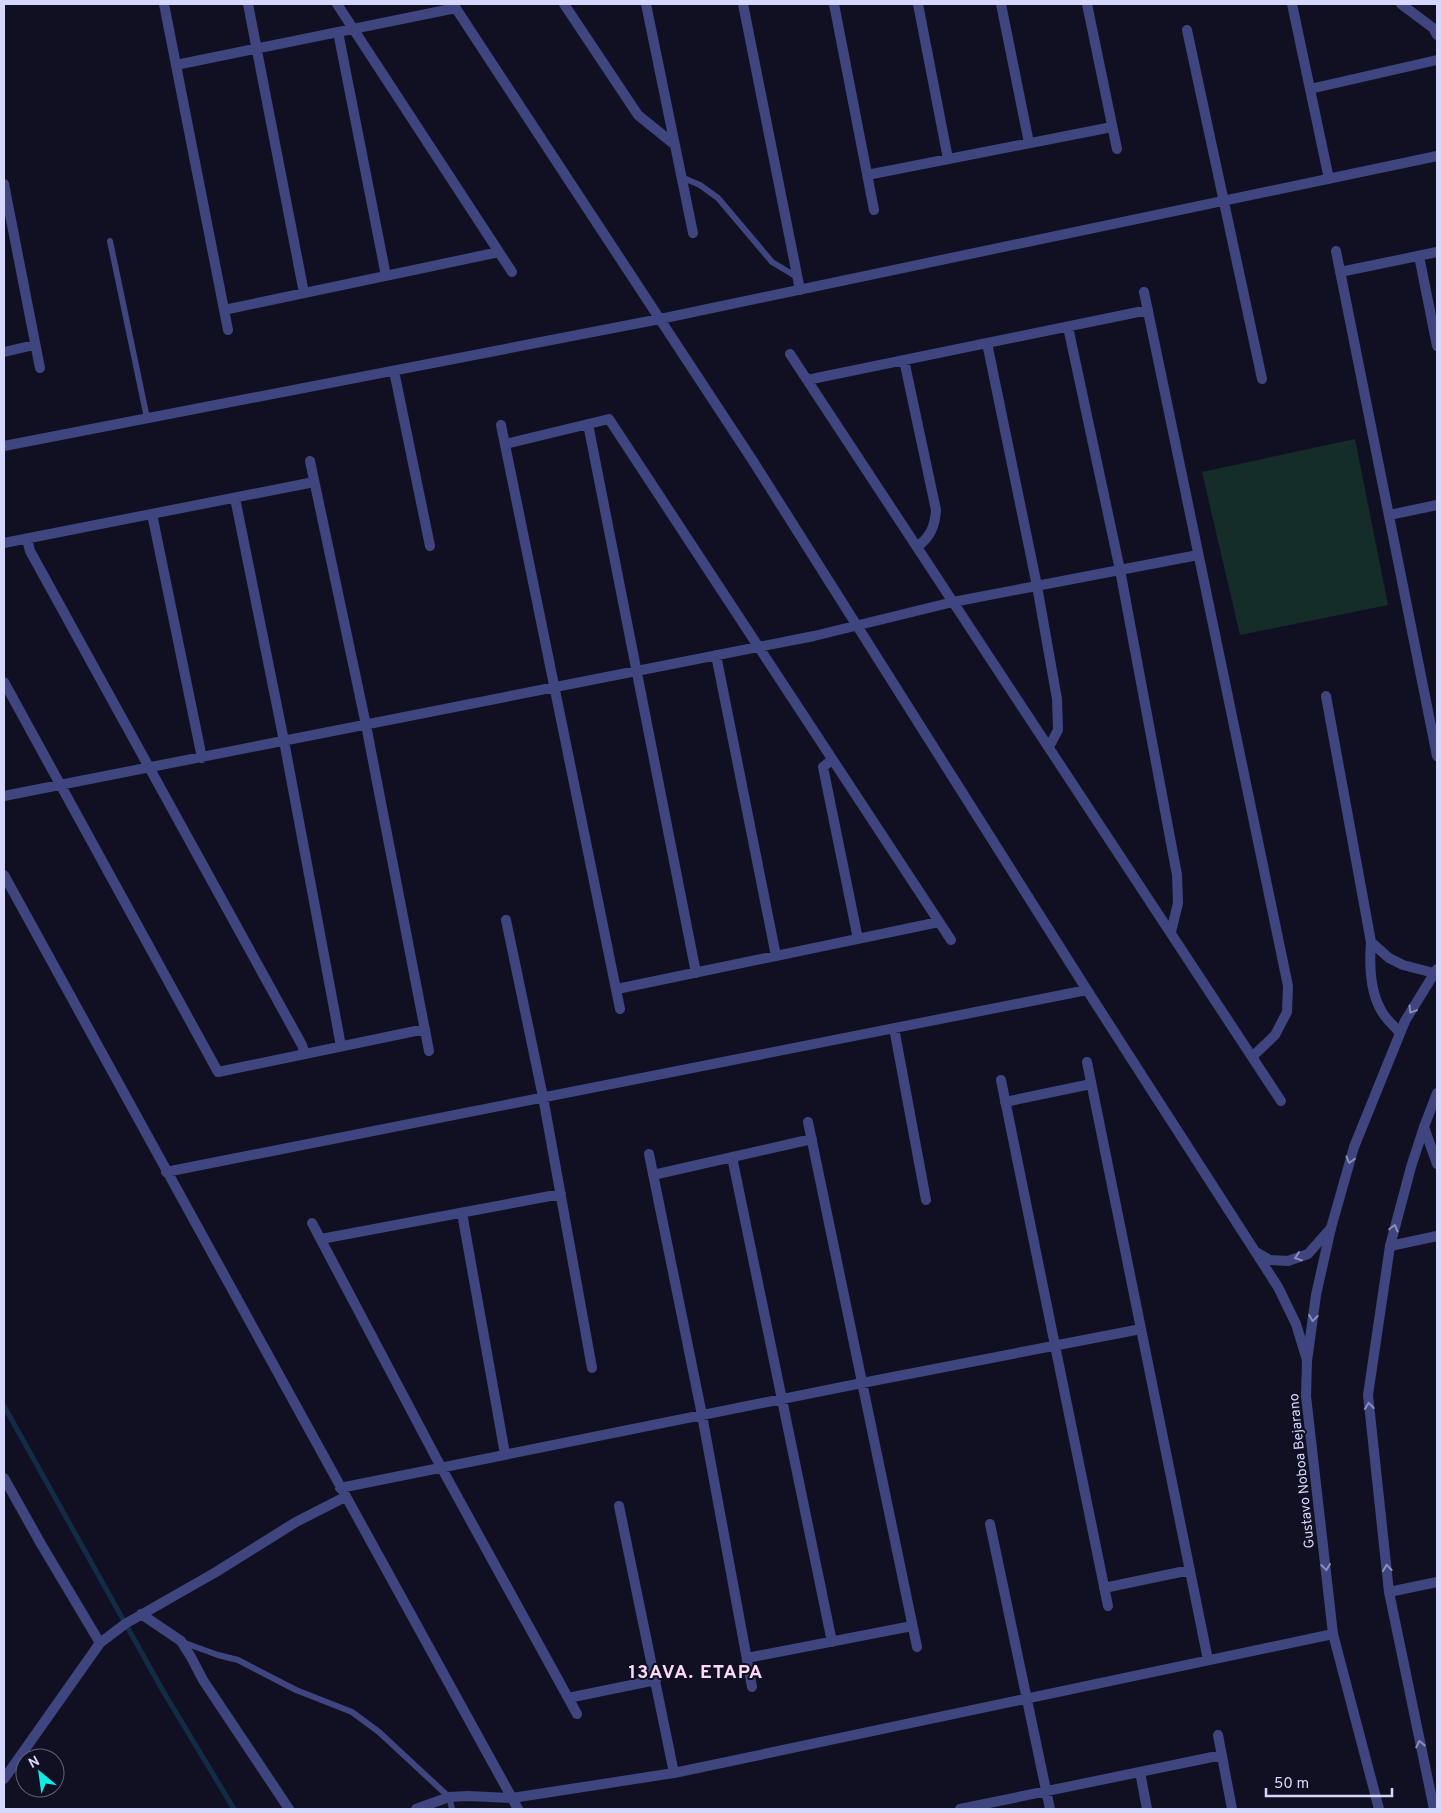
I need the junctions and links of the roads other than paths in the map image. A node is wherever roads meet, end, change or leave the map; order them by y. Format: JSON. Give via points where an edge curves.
{"nodes":[{"id":1,"x":164,"y":4,"type":"edge"},
{"id":2,"x":248,"y":4,"type":"edge"},
{"id":3,"x":337,"y":4,"type":"edge"},
{"id":4,"x":564,"y":4,"type":"edge"},
{"id":5,"x":646,"y":4,"type":"edge"},
{"id":6,"x":743,"y":4,"type":"edge"},
{"id":7,"x":834,"y":4,"type":"edge"},
{"id":8,"x":918,"y":4,"type":"edge"},
{"id":9,"x":1001,"y":4,"type":"edge"},
{"id":10,"x":1087,"y":4,"type":"edge"},
{"id":11,"x":1292,"y":4,"type":"edge"},
{"id":12,"x":1401,"y":4,"type":"edge"},
{"id":13,"x":455,"y":6,"type":"edge"},
{"id":14,"x":353,"y":29,"type":"junction"},
{"id":15,"x":1187,"y":30,"type":"dead end"},
{"id":16,"x":338,"y":32,"type":"junction"},
{"id":17,"x":1437,"y":35,"type":"edge"},
{"id":18,"x":256,"y":49,"type":"junction"},
{"id":19,"x":1437,"y":60,"type":"edge"},
{"id":20,"x":176,"y":65,"type":"junction"},
{"id":21,"x":1310,"y":89,"type":"junction"},
{"id":22,"x":1112,"y":127,"type":"junction"},
{"id":23,"x":1029,"y":143,"type":"junction"},
{"id":24,"x":675,"y":145,"type":"junction"},
{"id":25,"x":1117,"y":149,"type":"dead end"},
{"id":26,"x":1437,"y":156,"type":"edge"},
{"id":27,"x":948,"y":159,"type":"junction"},
{"id":28,"x":867,"y":175,"type":"junction"},
{"id":29,"x":681,"y":177,"type":"junction"},
{"id":30,"x":1329,"y":179,"type":"junction"},
{"id":31,"x":4,"y":184,"type":"edge"},
{"id":32,"x":1223,"y":201,"type":"junction"},
{"id":33,"x":874,"y":210,"type":"dead end"},
{"id":34,"x":693,"y":232,"type":"dead end"},
{"id":35,"x":110,"y":241,"type":"dead end"},
{"id":36,"x":1336,"y":251,"type":"dead end"},
{"id":37,"x":499,"y":252,"type":"junction"},
{"id":38,"x":1437,"y":252,"type":"edge"},
{"id":39,"x":1419,"y":256,"type":"junction"},
{"id":40,"x":512,"y":272,"type":"dead end"},
{"id":41,"x":1340,"y":272,"type":"junction"},
{"id":42,"x":386,"y":276,"type":"junction"},
{"id":43,"x":797,"y":277,"type":"junction"},
{"id":44,"x":800,"y":290,"type":"junction"},
{"id":45,"x":1144,"y":292,"type":"dead end"},
{"id":46,"x":304,"y":293,"type":"junction"},
{"id":47,"x":224,"y":310,"type":"junction"},
{"id":48,"x":1148,"y":310,"type":"junction"},
{"id":49,"x":660,"y":319,"type":"junction"},
{"id":50,"x":1068,"y":327,"type":"junction"},
{"id":51,"x":228,"y":330,"type":"dead end"},
{"id":52,"x":987,"y":343,"type":"junction"},
{"id":53,"x":34,"y":346,"type":"junction"},
{"id":54,"x":1437,"y":346,"type":"edge"},
{"id":55,"x":4,"y":352,"type":"edge"},
{"id":56,"x":790,"y":354,"type":"dead end"},
{"id":57,"x":904,"y":360,"type":"junction"},
{"id":58,"x":40,"y":368,"type":"dead end"},
{"id":59,"x":394,"y":370,"type":"junction"},
{"id":60,"x":807,"y":380,"type":"junction"},
{"id":61,"x":1262,"y":380,"type":"dead end"},
{"id":62,"x":147,"y":418,"type":"junction"},
{"id":63,"x":588,"y":424,"type":"junction"},
{"id":64,"x":501,"y":425,"type":"dead end"},
{"id":65,"x":505,"y":444,"type":"junction"},
{"id":66,"x":4,"y":446,"type":"edge"},
{"id":67,"x":310,"y":461,"type":"dead end"},
{"id":68,"x":314,"y":482,"type":"junction"},
{"id":69,"x":235,"y":498,"type":"junction"},
{"id":70,"x":1437,"y":505,"type":"edge"},
{"id":71,"x":152,"y":514,"type":"junction"},
{"id":72,"x":1389,"y":515,"type":"junction"},
{"id":73,"x":27,"y":539,"type":"junction"},
{"id":74,"x":4,"y":544,"type":"edge"},
{"id":75,"x":430,"y":546,"type":"dead end"},
{"id":76,"x":917,"y":547,"type":"junction"},
{"id":77,"x":1198,"y":555,"type":"junction"},
{"id":78,"x":1120,"y":570,"type":"junction"},
{"id":79,"x":1037,"y":586,"type":"junction"},
{"id":80,"x":954,"y":602,"type":"junction"},
{"id":81,"x":857,"y":624,"type":"junction"},
{"id":82,"x":758,"y":647,"type":"junction"},
{"id":83,"x":716,"y":655,"type":"junction"},
{"id":84,"x":637,"y":671,"type":"junction"},
{"id":85,"x":4,"y":682,"type":"edge"},
{"id":86,"x":555,"y":688,"type":"junction"},
{"id":87,"x":1326,"y":696,"type":"dead end"},
{"id":88,"x":366,"y":725,"type":"junction"},
{"id":89,"x":284,"y":741,"type":"junction"},
{"id":90,"x":1049,"y":747,"type":"junction"},
{"id":91,"x":1437,"y":756,"type":"edge"},
{"id":92,"x":202,"y":758,"type":"junction"},
{"id":93,"x":832,"y":760,"type":"junction"},
{"id":94,"x":149,"y":768,"type":"junction"},
{"id":95,"x":60,"y":785,"type":"junction"},
{"id":96,"x":4,"y":796,"type":"edge"},
{"id":97,"x":4,"y":875,"type":"edge"},
{"id":98,"x":506,"y":920,"type":"dead end"},
{"id":99,"x":939,"y":922,"type":"junction"},
{"id":100,"x":1171,"y":932,"type":"junction"},
{"id":101,"x":858,"y":939,"type":"junction"},
{"id":102,"x":951,"y":940,"type":"dead end"},
{"id":103,"x":1371,"y":942,"type":"junction"},
{"id":104,"x":776,"y":956,"type":"junction"},
{"id":105,"x":1436,"y":971,"type":"edge"},
{"id":106,"x":696,"y":973,"type":"junction"},
{"id":107,"x":616,"y":989,"type":"junction"},
{"id":108,"x":1088,"y":990,"type":"junction"},
{"id":109,"x":620,"y":1009,"type":"dead end"},
{"id":110,"x":894,"y":1028,"type":"junction"},
{"id":111,"x":425,"y":1029,"type":"junction"},
{"id":112,"x":1400,"y":1033,"type":"junction"},
{"id":113,"x":341,"y":1046,"type":"junction"},
{"id":114,"x":429,"y":1051,"type":"dead end"},
{"id":115,"x":305,"y":1054,"type":"junction"},
{"id":116,"x":1252,"y":1056,"type":"junction"},
{"id":117,"x":1087,"y":1062,"type":"dead end"},
{"id":118,"x":1000,"y":1080,"type":"dead end"},
{"id":119,"x":1091,"y":1084,"type":"junction"},
{"id":120,"x":1437,"y":1093,"type":"edge"},
{"id":121,"x":543,"y":1097,"type":"junction"},
{"id":122,"x":1281,"y":1101,"type":"dead end"},
{"id":123,"x":1005,"y":1102,"type":"junction"},
{"id":124,"x":808,"y":1122,"type":"dead end"},
{"id":125,"x":1424,"y":1127,"type":"junction"},
{"id":126,"x":812,"y":1139,"type":"junction"},
{"id":127,"x":649,"y":1154,"type":"dead end"},
{"id":128,"x":732,"y":1157,"type":"junction"},
{"id":129,"x":1437,"y":1164,"type":"edge"},
{"id":130,"x":166,"y":1172,"type":"junction"},
{"id":131,"x":653,"y":1175,"type":"junction"},
{"id":132,"x":561,"y":1194,"type":"junction"},
{"id":133,"x":926,"y":1200,"type":"dead end"},
{"id":134,"x":462,"y":1212,"type":"junction"},
{"id":135,"x":312,"y":1222,"type":"dead end"},
{"id":136,"x":1331,"y":1228,"type":"junction"},
{"id":137,"x":1437,"y":1236,"type":"edge"},
{"id":138,"x":321,"y":1239,"type":"junction"},
{"id":139,"x":1390,"y":1246,"type":"junction"},
{"id":140,"x":1255,"y":1252,"type":"junction"},
{"id":141,"x":1141,"y":1329,"type":"junction"},
{"id":142,"x":1055,"y":1346,"type":"junction"},
{"id":143,"x":1308,"y":1361,"type":"junction"},
{"id":144,"x":592,"y":1368,"type":"dead end"},
{"id":145,"x":862,"y":1382,"type":"junction"},
{"id":146,"x":781,"y":1399,"type":"junction"},
{"id":147,"x":702,"y":1415,"type":"junction"},
{"id":148,"x":505,"y":1454,"type":"junction"},
{"id":149,"x":442,"y":1467,"type":"junction"},
{"id":150,"x":4,"y":1478,"type":"edge"},
{"id":151,"x":343,"y":1492,"type":"junction"},
{"id":152,"x":619,"y":1506,"type":"dead end"},
{"id":153,"x":990,"y":1524,"type":"dead end"},
{"id":154,"x":1190,"y":1570,"type":"junction"},
{"id":155,"x":1437,"y":1582,"type":"edge"},
{"id":156,"x":1104,"y":1588,"type":"junction"},
{"id":157,"x":1389,"y":1592,"type":"junction"},
{"id":158,"x":1108,"y":1606,"type":"dead end"},
{"id":159,"x":141,"y":1614,"type":"junction"},
{"id":160,"x":912,"y":1626,"type":"junction"},
{"id":161,"x":1333,"y":1634,"type":"junction"},
{"id":162,"x":181,"y":1641,"type":"junction"},
{"id":163,"x":832,"y":1642,"type":"junction"},
{"id":164,"x":100,"y":1643,"type":"junction"},
{"id":165,"x":917,"y":1647,"type":"dead end"},
{"id":166,"x":747,"y":1658,"type":"junction"},
{"id":167,"x":1208,"y":1660,"type":"junction"},
{"id":168,"x":656,"y":1680,"type":"junction"},
{"id":169,"x":752,"y":1687,"type":"dead end"},
{"id":170,"x":568,"y":1698,"type":"junction"},
{"id":171,"x":1026,"y":1698,"type":"junction"},
{"id":172,"x":577,"y":1714,"type":"dead end"},
{"id":173,"x":1218,"y":1735,"type":"dead end"},
{"id":174,"x":1222,"y":1755,"type":"junction"},
{"id":175,"x":674,"y":1772,"type":"junction"},
{"id":176,"x":1140,"y":1772,"type":"junction"},
{"id":177,"x":4,"y":1779,"type":"edge"},
{"id":178,"x":1046,"y":1790,"type":"junction"},
{"id":179,"x":449,"y":1797,"type":"junction"},
{"id":180,"x":512,"y":1798,"type":"junction"},
{"id":181,"x":289,"y":1809,"type":"edge"},
{"id":182,"x":416,"y":1809,"type":"edge"},
{"id":183,"x":452,"y":1809,"type":"edge"},
{"id":184,"x":518,"y":1809,"type":"edge"},
{"id":185,"x":960,"y":1809,"type":"edge"},
{"id":186,"x":1050,"y":1809,"type":"edge"},
{"id":187,"x":1147,"y":1809,"type":"edge"},
{"id":188,"x":1232,"y":1809,"type":"edge"},
{"id":189,"x":1379,"y":1809,"type":"edge"},
{"id":190,"x":1434,"y":1809,"type":"edge"}],
"edges":[{"from":1,"to":20,"type":"street"},
{"from":2,"to":18,"type":"street"},
{"from":3,"to":14,"type":"street"},
{"from":4,"to":24,"type":"street","via":[[638,115]]},
{"from":5,"to":24,"type":"street"},
{"from":6,"to":43,"type":"street"},
{"from":7,"to":28,"type":"street"},
{"from":8,"to":27,"type":"street"},
{"from":9,"to":23,"type":"street"},
{"from":10,"to":22,"type":"street"},
{"from":11,"to":21,"type":"street"},
{"from":12,"to":17,"type":"street","via":[[1433,28]]},
{"from":13,"to":14,"type":"street"},
{"from":13,"to":49,"type":"street"},
{"from":14,"to":16,"type":"street"},
{"from":14,"to":37,"type":"street"},
{"from":15,"to":32,"type":"street"},
{"from":16,"to":18,"type":"street"},
{"from":16,"to":42,"type":"street"},
{"from":18,"to":20,"type":"street"},
{"from":18,"to":46,"type":"street"},
{"from":19,"to":21,"type":"street"},
{"from":20,"to":47,"type":"street"},
{"from":21,"to":30,"type":"street"},
{"from":22,"to":23,"type":"street"},
{"from":22,"to":25,"type":"street"},
{"from":23,"to":27,"type":"street"},
{"from":24,"to":29,"type":"street"},
{"from":26,"to":30,"type":"street"},
{"from":27,"to":28,"type":"street"},
{"from":28,"to":33,"type":"street"},
{"from":29,"to":34,"type":"street"},
{"from":29,"to":43,"type":"lane","via":[[718,198],[772,262]]},
{"from":30,"to":32,"type":"street"},
{"from":31,"to":53,"type":"street"},
{"from":32,"to":44,"type":"street"},
{"from":32,"to":61,"type":"street"},
{"from":35,"to":62,"type":"lane"},
{"from":36,"to":41,"type":"street"},
{"from":37,"to":40,"type":"street"},
{"from":37,"to":42,"type":"street"},
{"from":38,"to":39,"type":"street"},
{"from":39,"to":41,"type":"street"},
{"from":39,"to":54,"type":"street"},
{"from":41,"to":72,"type":"street"},
{"from":42,"to":46,"type":"street"},
{"from":43,"to":44,"type":"street"},
{"from":44,"to":49,"type":"street"},
{"from":45,"to":48,"type":"street"},
{"from":46,"to":47,"type":"street"},
{"from":47,"to":51,"type":"street"},
{"from":48,"to":50,"type":"street"},
{"from":48,"to":77,"type":"street"},
{"from":49,"to":59,"type":"street"},
{"from":49,"to":81,"type":"street"},
{"from":50,"to":52,"type":"street"},
{"from":50,"to":78,"type":"street"},
{"from":52,"to":57,"type":"street"},
{"from":52,"to":79,"type":"street"},
{"from":53,"to":55,"type":"street"},
{"from":53,"to":58,"type":"street"},
{"from":56,"to":60,"type":"street"},
{"from":57,"to":60,"type":"street"},
{"from":57,"to":76,"type":"street","via":[[936,510],[933,529]]},
{"from":59,"to":62,"type":"street"},
{"from":59,"to":75,"type":"street"},
{"from":60,"to":76,"type":"street"},
{"from":62,"to":66,"type":"street"},
{"from":63,"to":65,"type":"street"},
{"from":63,"to":82,"type":"street","via":[[609,419]]},
{"from":63,"to":84,"type":"street"},
{"from":64,"to":65,"type":"street"},
{"from":65,"to":86,"type":"street"},
{"from":67,"to":68,"type":"street"},
{"from":68,"to":69,"type":"street"},
{"from":68,"to":88,"type":"street"},
{"from":69,"to":71,"type":"street"},
{"from":69,"to":89,"type":"street"},
{"from":70,"to":72,"type":"street"},
{"from":71,"to":73,"type":"street"},
{"from":71,"to":92,"type":"street"},
{"from":72,"to":91,"type":"street"},
{"from":73,"to":74,"type":"street"},
{"from":73,"to":94,"type":"street","via":[[30,551]]},
{"from":76,"to":80,"type":"street"},
{"from":77,"to":78,"type":"street"},
{"from":77,"to":116,"type":"street","via":[[1288,986],[1287,1012],[1275,1034]]},
{"from":78,"to":79,"type":"street"},
{"from":78,"to":100,"type":"street","via":[[1177,875],[1178,903]]},
{"from":79,"to":80,"type":"street"},
{"from":79,"to":90,"type":"street","via":[[1057,700],[1058,730]]},
{"from":80,"to":81,"type":"street"},
{"from":80,"to":90,"type":"street"},
{"from":81,"to":82,"type":"street"},
{"from":81,"to":108,"type":"street"},
{"from":82,"to":83,"type":"street"},
{"from":82,"to":93,"type":"street"},
{"from":83,"to":84,"type":"street"},
{"from":83,"to":104,"type":"street"},
{"from":84,"to":86,"type":"street"},
{"from":84,"to":106,"type":"street"},
{"from":85,"to":95,"type":"street"},
{"from":86,"to":88,"type":"street"},
{"from":86,"to":107,"type":"street"},
{"from":87,"to":103,"type":"street"},
{"from":88,"to":89,"type":"street"},
{"from":88,"to":111,"type":"street"},
{"from":89,"to":92,"type":"street"},
{"from":89,"to":113,"type":"street"},
{"from":90,"to":100,"type":"street"},
{"from":92,"to":94,"type":"street"},
{"from":93,"to":99,"type":"street"},
{"from":93,"to":101,"type":"street","via":[[823,767]]},
{"from":94,"to":95,"type":"street"},
{"from":94,"to":115,"type":"street"},
{"from":95,"to":96,"type":"street"},
{"from":95,"to":115,"type":"street","via":[[218,1072]]},
{"from":97,"to":130,"type":"street"},
{"from":98,"to":121,"type":"street"},
{"from":99,"to":101,"type":"street"},
{"from":99,"to":102,"type":"street"},
{"from":100,"to":116,"type":"street"},
{"from":101,"to":104,"type":"street"},
{"from":103,"to":105,"type":"street","via":[[1403,965]]},
{"from":103,"to":112,"type":"street","via":[[1370,964],[1377,1002],[1384,1016]]},
{"from":104,"to":106,"type":"street"},
{"from":105,"to":112,"type":"street","name":"Gustavo Noboa Bejarano","one_way":true},
{"from":106,"to":107,"type":"street"},
{"from":107,"to":109,"type":"street"},
{"from":108,"to":110,"type":"street"},
{"from":108,"to":140,"type":"street"},
{"from":110,"to":121,"type":"street"},
{"from":110,"to":133,"type":"street"},
{"from":111,"to":113,"type":"street"},
{"from":111,"to":114,"type":"street"},
{"from":112,"to":136,"type":"street","name":"Gustavo Noboa Bejarano","one_way":true,"via":[[1354,1147]]},
{"from":113,"to":115,"type":"street"},
{"from":116,"to":122,"type":"street"},
{"from":117,"to":119,"type":"street"},
{"from":118,"to":123,"type":"street"},
{"from":119,"to":123,"type":"street"},
{"from":119,"to":141,"type":"street"},
{"from":120,"to":125,"type":"street"},
{"from":121,"to":130,"type":"street"},
{"from":121,"to":132,"type":"street"},
{"from":123,"to":142,"type":"street"},
{"from":124,"to":126,"type":"street"},
{"from":125,"to":129,"type":"street"},
{"from":139,"to":125,"type":"street","one_way":true},
{"from":126,"to":128,"type":"street"},
{"from":126,"to":145,"type":"street"},
{"from":127,"to":131,"type":"street"},
{"from":128,"to":131,"type":"street"},
{"from":128,"to":146,"type":"street"},
{"from":130,"to":151,"type":"street"},
{"from":131,"to":147,"type":"street"},
{"from":132,"to":134,"type":"street"},
{"from":132,"to":144,"type":"street"},
{"from":134,"to":138,"type":"street"},
{"from":134,"to":148,"type":"street"},
{"from":135,"to":138,"type":"street"},
{"from":136,"to":140,"type":"street","one_way":true,"via":[[1308,1254],[1295,1259],[1270,1260]]},
{"from":136,"to":143,"type":"street","name":"Gustavo Noboa Bejarano","one_way":true,"via":[[1316,1295]]},
{"from":137,"to":139,"type":"street"},
{"from":138,"to":149,"type":"street"},
{"from":157,"to":139,"type":"street","one_way":true,"via":[[1368,1395]]},
{"from":140,"to":143,"type":"street","via":[[1296,1324]]},
{"from":141,"to":142,"type":"street"},
{"from":141,"to":154,"type":"street"},
{"from":142,"to":145,"type":"street"},
{"from":142,"to":156,"type":"street"},
{"from":143,"to":161,"type":"street","name":"Gustavo Noboa Bejarano","one_way":true,"via":[[1306,1396]]},
{"from":145,"to":146,"type":"street"},
{"from":145,"to":160,"type":"street"},
{"from":146,"to":147,"type":"street"},
{"from":146,"to":163,"type":"street"},
{"from":147,"to":148,"type":"street"},
{"from":147,"to":166,"type":"street"},
{"from":148,"to":149,"type":"street"},
{"from":149,"to":151,"type":"street"},
{"from":149,"to":170,"type":"street"},
{"from":150,"to":164,"type":"street"},
{"from":151,"to":159,"type":"street","via":[[216,1572]]},
{"from":151,"to":180,"type":"street"},
{"from":152,"to":168,"type":"street"},
{"from":153,"to":171,"type":"street"},
{"from":154,"to":156,"type":"street"},
{"from":154,"to":167,"type":"street"},
{"from":155,"to":157,"type":"street"},
{"from":156,"to":158,"type":"street"},
{"from":190,"to":157,"type":"street","one_way":true},
{"from":159,"to":162,"type":"street"},
{"from":159,"to":164,"type":"street"},
{"from":160,"to":163,"type":"street"},
{"from":160,"to":165,"type":"street"},
{"from":161,"to":167,"type":"street"},
{"from":161,"to":189,"type":"street","name":"Gustavo Noboa Bejarano"},
{"from":162,"to":179,"type":"lane","via":[[238,1660],[296,1690],[352,1712],[379,1732]]},
{"from":162,"to":181,"type":"street","via":[[203,1680]]},
{"from":163,"to":166,"type":"street"},
{"from":164,"to":177,"type":"street"},
{"from":166,"to":169,"type":"street"},
{"from":167,"to":171,"type":"street"},
{"from":168,"to":170,"type":"street"},
{"from":168,"to":175,"type":"street"},
{"from":170,"to":172,"type":"street"},
{"from":171,"to":175,"type":"street"},
{"from":171,"to":178,"type":"street"},
{"from":173,"to":174,"type":"street"},
{"from":174,"to":176,"type":"street"},
{"from":174,"to":188,"type":"street"},
{"from":175,"to":180,"type":"street"},
{"from":176,"to":178,"type":"street"},
{"from":176,"to":187,"type":"street"},
{"from":178,"to":185,"type":"street"},
{"from":178,"to":186,"type":"street"},
{"from":179,"to":180,"type":"street"},
{"from":179,"to":182,"type":"street"},
{"from":179,"to":183,"type":"lane"},
{"from":180,"to":184,"type":"street"}]}
